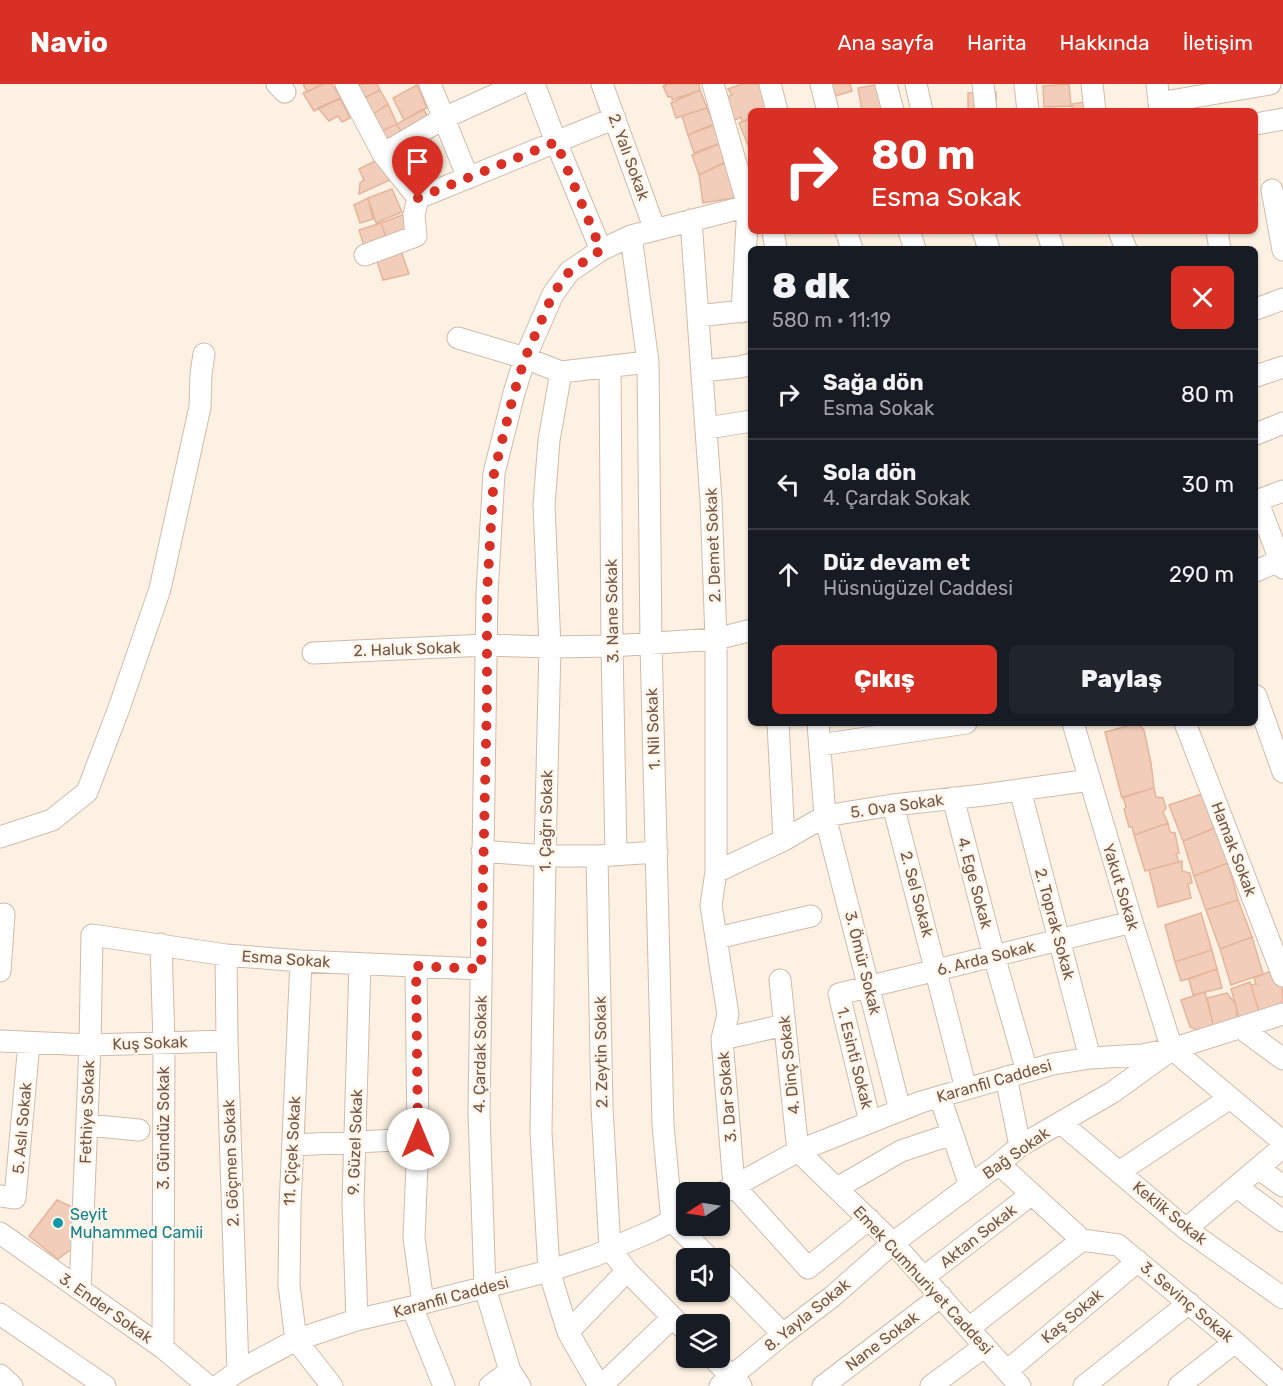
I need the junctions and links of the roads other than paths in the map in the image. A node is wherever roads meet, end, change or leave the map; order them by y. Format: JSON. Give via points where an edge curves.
{"nodes":[{"id":1,"x":346,"y":84,"type":"edge"},
{"id":2,"x":430,"y":84,"type":"edge"},
{"id":3,"x":519,"y":84,"type":"edge"},
{"id":4,"x":534,"y":84,"type":"edge"},
{"id":5,"x":602,"y":84,"type":"edge"},
{"id":6,"x":713,"y":84,"type":"edge"},
{"id":7,"x":770,"y":84,"type":"edge"},
{"id":8,"x":821,"y":84,"type":"edge"},
{"id":9,"x":886,"y":84,"type":"edge"},
{"id":10,"x":916,"y":84,"type":"edge"},
{"id":11,"x":983,"y":84,"type":"edge"},
{"id":12,"x":1024,"y":84,"type":"edge"},
{"id":13,"x":1092,"y":84,"type":"edge"},
{"id":14,"x":1270,"y":84,"type":"edge"},
{"id":15,"x":1240,"y":86,"type":"edge"},
{"id":16,"x":1159,"y":99,"type":"edge"},
{"id":17,"x":776,"y":108,"type":"edge"},
{"id":18,"x":827,"y":108,"type":"edge"},
{"id":19,"x":892,"y":108,"type":"edge"},
{"id":20,"x":921,"y":108,"type":"edge"},
{"id":21,"x":986,"y":108,"type":"edge"},
{"id":22,"x":1028,"y":108,"type":"edge"},
{"id":23,"x":1095,"y":108,"type":"edge"},
{"id":24,"x":444,"y":118,"type":"junction"},
{"id":25,"x":615,"y":118,"type":"junction"},
{"id":26,"x":1283,"y":119,"type":"edge"},
{"id":27,"x":1258,"y":124,"type":"edge"},
{"id":28,"x":556,"y":142,"type":"junction"},
{"id":29,"x":383,"y":154,"type":"junction"},
{"id":30,"x":468,"y":178,"type":"junction"},
{"id":31,"x":1270,"y":190,"type":"edge"},
{"id":32,"x":418,"y":198,"type":"junction"},
{"id":33,"x":748,"y":198,"type":"edge"},
{"id":34,"x":748,"y":206,"type":"edge"},
{"id":35,"x":691,"y":220,"type":"junction"},
{"id":36,"x":655,"y":230,"type":"junction"},
{"id":37,"x":632,"y":237,"type":"junction"},
{"id":38,"x":601,"y":250,"type":"junction"},
{"id":39,"x":1283,"y":250,"type":"edge"},
{"id":40,"x":365,"y":255,"type":"dead end"},
{"id":41,"x":748,"y":276,"type":"edge"},
{"id":42,"x":1283,"y":299,"type":"edge"},
{"id":43,"x":1258,"y":308,"type":"edge"},
{"id":44,"x":747,"y":311,"type":"edge"},
{"id":45,"x":698,"y":316,"type":"junction"},
{"id":46,"x":458,"y":338,"type":"dead end"},
{"id":47,"x":204,"y":354,"type":"dead end"},
{"id":48,"x":525,"y":358,"type":"junction"},
{"id":49,"x":648,"y":362,"type":"junction"},
{"id":50,"x":748,"y":365,"type":"edge"},
{"id":51,"x":610,"y":367,"type":"junction"},
{"id":52,"x":1283,"y":367,"type":"edge"},
{"id":53,"x":702,"y":371,"type":"junction"},
{"id":54,"x":561,"y":372,"type":"junction"},
{"id":55,"x":1258,"y":375,"type":"edge"},
{"id":56,"x":748,"y":422,"type":"edge"},
{"id":57,"x":1283,"y":423,"type":"edge"},
{"id":58,"x":707,"y":428,"type":"junction"},
{"id":59,"x":1258,"y":433,"type":"edge"},
{"id":60,"x":1283,"y":490,"type":"edge"},
{"id":61,"x":1258,"y":499,"type":"edge"},
{"id":62,"x":1258,"y":505,"type":"edge"},
{"id":63,"x":1282,"y":562,"type":"edge"},
{"id":64,"x":1258,"y":570,"type":"edge"},
{"id":65,"x":748,"y":631,"type":"edge"},
{"id":66,"x":716,"y":639,"type":"junction"},
{"id":67,"x":651,"y":644,"type":"junction"},
{"id":68,"x":486,"y":645,"type":"junction"},
{"id":69,"x":612,"y":646,"type":"junction"},
{"id":70,"x":550,"y":647,"type":"junction"},
{"id":71,"x":313,"y":653,"type":"dead end"},
{"id":72,"x":1258,"y":702,"type":"edge"},
{"id":73,"x":778,"y":726,"type":"edge"},
{"id":74,"x":818,"y":726,"type":"edge"},
{"id":75,"x":946,"y":726,"type":"edge"},
{"id":76,"x":1075,"y":726,"type":"edge"},
{"id":77,"x":1186,"y":726,"type":"edge"},
{"id":78,"x":820,"y":745,"type":"junction"},
{"id":79,"x":1283,"y":772,"type":"edge"},
{"id":80,"x":1090,"y":780,"type":"junction"},
{"id":81,"x":1020,"y":790,"type":"junction"},
{"id":82,"x":953,"y":798,"type":"junction"},
{"id":83,"x":893,"y":805,"type":"junction"},
{"id":84,"x":825,"y":816,"type":"junction"},
{"id":85,"x":0,"y":837,"type":"edge"},
{"id":86,"x":784,"y":840,"type":"junction"},
{"id":87,"x":482,"y":851,"type":"junction"},
{"id":88,"x":657,"y":852,"type":"junction"},
{"id":89,"x":607,"y":855,"type":"junction"},
{"id":90,"x":545,"y":856,"type":"junction"},
{"id":91,"x":716,"y":872,"type":"junction"},
{"id":92,"x":4,"y":914,"type":"dead end"},
{"id":93,"x":811,"y":916,"type":"dead end"},
{"id":94,"x":1132,"y":922,"type":"junction"},
{"id":95,"x":92,"y":935,"type":"joint"},
{"id":96,"x":717,"y":938,"type":"junction"},
{"id":97,"x":1060,"y":940,"type":"junction"},
{"id":98,"x":160,"y":944,"type":"junction"},
{"id":99,"x":226,"y":955,"type":"junction"},
{"id":100,"x":994,"y":956,"type":"junction"},
{"id":101,"x":301,"y":961,"type":"junction"},
{"id":102,"x":360,"y":964,"type":"junction"},
{"id":103,"x":416,"y":966,"type":"junction"},
{"id":104,"x":481,"y":969,"type":"junction"},
{"id":105,"x":936,"y":970,"type":"junction"},
{"id":106,"x":0,"y":971,"type":"edge"},
{"id":107,"x":1283,"y":975,"type":"edge"},
{"id":108,"x":780,"y":980,"type":"dead end"},
{"id":109,"x":869,"y":987,"type":"junction"},
{"id":110,"x":839,"y":994,"type":"joint"},
{"id":111,"x":1283,"y":1014,"type":"edge"},
{"id":112,"x":785,"y":1025,"type":"junction"},
{"id":113,"x":1241,"y":1028,"type":"junction"},
{"id":114,"x":722,"y":1039,"type":"junction"},
{"id":115,"x":0,"y":1041,"type":"edge"},
{"id":116,"x":227,"y":1041,"type":"junction"},
{"id":117,"x":30,"y":1043,"type":"junction"},
{"id":118,"x":164,"y":1043,"type":"junction"},
{"id":119,"x":90,"y":1045,"type":"junction"},
{"id":120,"x":1172,"y":1049,"type":"junction"},
{"id":121,"x":1090,"y":1058,"type":"junction"},
{"id":122,"x":1283,"y":1059,"type":"edge"},
{"id":123,"x":1027,"y":1071,"type":"junction"},
{"id":124,"x":1006,"y":1077,"type":"junction"},
{"id":125,"x":966,"y":1089,"type":"junction"},
{"id":126,"x":940,"y":1096,"type":"junction"},
{"id":127,"x":1230,"y":1098,"type":"junction"},
{"id":128,"x":900,"y":1110,"type":"junction"},
{"id":129,"x":870,"y":1122,"type":"junction"},
{"id":130,"x":1061,"y":1123,"type":"junction"},
{"id":131,"x":87,"y":1125,"type":"junction"},
{"id":132,"x":139,"y":1130,"type":"dead end"},
{"id":133,"x":952,"y":1134,"type":"junction"},
{"id":134,"x":418,"y":1139,"type":"junction"},
{"id":135,"x":355,"y":1142,"type":"junction"},
{"id":136,"x":1283,"y":1142,"type":"edge"},
{"id":137,"x":293,"y":1145,"type":"junction"},
{"id":138,"x":1020,"y":1146,"type":"junction"},
{"id":139,"x":1283,"y":1147,"type":"edge"},
{"id":140,"x":798,"y":1151,"type":"junction"},
{"id":141,"x":999,"y":1164,"type":"junction"},
{"id":142,"x":1259,"y":1168,"type":"junction"},
{"id":143,"x":1119,"y":1172,"type":"junction"},
{"id":144,"x":727,"y":1182,"type":"edge"},
{"id":145,"x":970,"y":1186,"type":"junction"},
{"id":146,"x":1283,"y":1186,"type":"edge"},
{"id":147,"x":1237,"y":1187,"type":"junction"},
{"id":148,"x":730,"y":1188,"type":"edge"},
{"id":149,"x":837,"y":1188,"type":"junction"},
{"id":150,"x":730,"y":1193,"type":"edge"},
{"id":151,"x":1032,"y":1194,"type":"junction"},
{"id":152,"x":676,"y":1195,"type":"edge"},
{"id":153,"x":0,"y":1196,"type":"edge"},
{"id":154,"x":676,"y":1219,"type":"edge"},
{"id":155,"x":869,"y":1220,"type":"junction"},
{"id":156,"x":1283,"y":1221,"type":"edge"},
{"id":157,"x":1186,"y":1229,"type":"junction"},
{"id":158,"x":0,"y":1233,"type":"edge"},
{"id":159,"x":1082,"y":1240,"type":"junction"},
{"id":160,"x":893,"y":1243,"type":"junction"},
{"id":161,"x":610,"y":1249,"type":"junction"},
{"id":162,"x":1138,"y":1261,"type":"junction"},
{"id":163,"x":549,"y":1271,"type":"junction"},
{"id":164,"x":627,"y":1271,"type":"junction"},
{"id":165,"x":924,"y":1277,"type":"junction"},
{"id":166,"x":730,"y":1280,"type":"edge"},
{"id":167,"x":485,"y":1288,"type":"junction"},
{"id":168,"x":80,"y":1289,"type":"junction"},
{"id":169,"x":941,"y":1296,"type":"junction"},
{"id":170,"x":1283,"y":1298,"type":"edge"},
{"id":171,"x":1188,"y":1303,"type":"junction"},
{"id":172,"x":418,"y":1305,"type":"junction"},
{"id":173,"x":0,"y":1314,"type":"edge"},
{"id":174,"x":357,"y":1320,"type":"junction"},
{"id":175,"x":676,"y":1321,"type":"edge"},
{"id":176,"x":676,"y":1328,"type":"edge"},
{"id":177,"x":969,"y":1328,"type":"junction"},
{"id":178,"x":568,"y":1332,"type":"junction"},
{"id":179,"x":783,"y":1334,"type":"junction"},
{"id":180,"x":296,"y":1340,"type":"junction"},
{"id":181,"x":1235,"y":1342,"type":"junction"},
{"id":182,"x":985,"y":1346,"type":"junction"},
{"id":183,"x":163,"y":1348,"type":"junction"},
{"id":184,"x":720,"y":1368,"type":"edge"},
{"id":185,"x":0,"y":1375,"type":"edge"},
{"id":186,"x":515,"y":1378,"type":"edge"},
{"id":187,"x":230,"y":1380,"type":"edge"},
{"id":188,"x":1013,"y":1381,"type":"edge"},
{"id":189,"x":731,"y":1383,"type":"edge"},
{"id":190,"x":1283,"y":1385,"type":"edge"},
{"id":191,"x":12,"y":1386,"type":"edge"},
{"id":192,"x":105,"y":1386,"type":"edge"},
{"id":193,"x":208,"y":1386,"type":"edge"},
{"id":194,"x":332,"y":1386,"type":"edge"},
{"id":195,"x":444,"y":1386,"type":"edge"},
{"id":196,"x":490,"y":1386,"type":"edge"},
{"id":197,"x":600,"y":1386,"type":"edge"},
{"id":198,"x":823,"y":1386,"type":"edge"},
{"id":199,"x":931,"y":1386,"type":"edge"},
{"id":200,"x":1084,"y":1386,"type":"edge"},
{"id":201,"x":1179,"y":1386,"type":"edge"}],
"edges":[{"from":1,"to":29,"type":"street"},
{"from":2,"to":24,"type":"street"},
{"from":3,"to":24,"type":"street"},
{"from":4,"to":28,"type":"street"},
{"from":5,"to":25,"type":"street","name":"2. Yalı Sokak"},
{"from":6,"to":33,"type":"street"},
{"from":7,"to":17,"type":"street"},
{"from":8,"to":18,"type":"street"},
{"from":9,"to":19,"type":"street"},
{"from":10,"to":20,"type":"street"},
{"from":11,"to":21,"type":"street"},
{"from":12,"to":22,"type":"street"},
{"from":13,"to":23,"type":"street"},
{"from":14,"to":15,"type":"street"},
{"from":15,"to":16,"type":"street"},
{"from":24,"to":29,"type":"street"},
{"from":24,"to":30,"type":"street"},
{"from":25,"to":28,"type":"street"},
{"from":25,"to":36,"type":"street","name":"2. Yalı Sokak"},
{"from":26,"to":27,"type":"street"},
{"from":28,"to":30,"type":"street"},
{"from":28,"to":38,"type":"street"},
{"from":29,"to":32,"type":"street"},
{"from":30,"to":32,"type":"street"},
{"from":31,"to":39,"type":"street"},
{"from":32,"to":40,"type":"street","via":[[414,215],[416,236]]},
{"from":34,"to":35,"type":"street","name":"4. Çardak Sokak"},
{"from":35,"to":36,"type":"street","name":"4. Çardak Sokak"},
{"from":35,"to":45,"type":"street","name":"2. Demet Sokak"},
{"from":36,"to":37,"type":"street","name":"4. Çardak Sokak"},
{"from":37,"to":38,"type":"street","name":"4. Çardak Sokak"},
{"from":37,"to":49,"type":"street","name":"1. Nil Sokak"},
{"from":38,"to":48,"type":"street","name":"4. Çardak Sokak","via":[[569,272],[553,294]]},
{"from":41,"to":44,"type":"street"},
{"from":42,"to":43,"type":"street"},
{"from":44,"to":45,"type":"street"},
{"from":45,"to":53,"type":"street","name":"2. Demet Sokak"},
{"from":46,"to":48,"type":"street"},
{"from":47,"to":85,"type":"street","via":[[200,407],[160,589],[87,792],[52,820]]},
{"from":48,"to":54,"type":"street"},
{"from":48,"to":68,"type":"street","name":"4. Çardak Sokak","via":[[494,473]]},
{"from":49,"to":51,"type":"street"},
{"from":49,"to":67,"type":"street","name":"1. Nil Sokak"},
{"from":50,"to":53,"type":"street"},
{"from":51,"to":54,"type":"street"},
{"from":51,"to":69,"type":"street","name":"3. Nane Sokak"},
{"from":52,"to":55,"type":"street"},
{"from":53,"to":58,"type":"street","name":"2. Demet Sokak"},
{"from":54,"to":70,"type":"street","name":"1. Çağrı Sokak","via":[[549,440],[544,505]]},
{"from":56,"to":58,"type":"street"},
{"from":57,"to":59,"type":"street"},
{"from":58,"to":66,"type":"street","name":"2. Demet Sokak"},
{"from":60,"to":61,"type":"street"},
{"from":62,"to":63,"type":"street"},
{"from":63,"to":64,"type":"street"},
{"from":65,"to":66,"type":"street","name":"2. Haluk Sokak"},
{"from":66,"to":67,"type":"street","name":"2. Haluk Sokak"},
{"from":66,"to":91,"type":"street","name":"2. Demet Sokak"},
{"from":67,"to":69,"type":"street","name":"2. Haluk Sokak"},
{"from":67,"to":88,"type":"street","name":"1. Nil Sokak"},
{"from":68,"to":70,"type":"street","name":"2. Haluk Sokak"},
{"from":68,"to":71,"type":"street","name":"2. Haluk Sokak"},
{"from":68,"to":87,"type":"street","name":"4. Çardak Sokak"},
{"from":69,"to":70,"type":"street","name":"2. Haluk Sokak"},
{"from":69,"to":89,"type":"street","name":"3. Nane Sokak"},
{"from":70,"to":90,"type":"street","name":"1. Çağrı Sokak"},
{"from":72,"to":79,"type":"street"},
{"from":73,"to":86,"type":"street"},
{"from":74,"to":78,"type":"street","name":"3. Ömür Sokak"},
{"from":75,"to":78,"type":"street"},
{"from":76,"to":80,"type":"street","name":"Yakut Sokak"},
{"from":77,"to":107,"type":"street","name":"Hamak Sokak"},
{"from":78,"to":84,"type":"street","name":"3. Ömür Sokak"},
{"from":80,"to":81,"type":"street","name":"5. Ova Sokak"},
{"from":80,"to":94,"type":"street","name":"Yakut Sokak"},
{"from":81,"to":82,"type":"street","name":"5. Ova Sokak"},
{"from":81,"to":97,"type":"street","name":"2. Toprak Sokak"},
{"from":82,"to":83,"type":"street","name":"5. Ova Sokak"},
{"from":82,"to":100,"type":"street","name":"4. Ege Sokak"},
{"from":83,"to":84,"type":"street","name":"5. Ova Sokak"},
{"from":83,"to":105,"type":"street","name":"2. Sel Sokak"},
{"from":84,"to":86,"type":"street","name":"5. Ova Sokak"},
{"from":84,"to":109,"type":"street","name":"3. Ömür Sokak"},
{"from":86,"to":91,"type":"street","name":"5. Ova Sokak"},
{"from":87,"to":90,"type":"street"},
{"from":87,"to":104,"type":"street","name":"4. Çardak Sokak"},
{"from":88,"to":89,"type":"street"},
{"from":88,"to":152,"type":"street","name":"1. Nil Sokak","via":[[663,1125]]},
{"from":89,"to":90,"type":"street"},
{"from":89,"to":161,"type":"street","name":"2. Zeytin Sokak","via":[[602,1107]]},
{"from":90,"to":163,"type":"street","name":"1. Çağrı Sokak","via":[[541,1132]]},
{"from":91,"to":96,"type":"street","name":"3. Dar Sokak","via":[[711,905]]},
{"from":92,"to":106,"type":"street"},
{"from":93,"to":96,"type":"street"},
{"from":94,"to":97,"type":"street","name":"6. Arda Sokak"},
{"from":94,"to":120,"type":"street","name":"Yakut Sokak"},
{"from":95,"to":98,"type":"street","name":"Esma Sokak"},
{"from":95,"to":119,"type":"street","name":"Fethiye Sokak"},
{"from":96,"to":114,"type":"street","name":"3. Dar Sokak","via":[[728,1015]]},
{"from":97,"to":100,"type":"street","name":"6. Arda Sokak"},
{"from":97,"to":121,"type":"street","name":"2. Toprak Sokak"},
{"from":98,"to":99,"type":"street","name":"Esma Sokak"},
{"from":98,"to":118,"type":"street","name":"3. Gündüz Sokak"},
{"from":99,"to":101,"type":"street","name":"Esma Sokak"},
{"from":99,"to":116,"type":"street","name":"2. Göçmen Sokak"},
{"from":100,"to":105,"type":"street","name":"6. Arda Sokak"},
{"from":100,"to":123,"type":"street","name":"4. Ege Sokak"},
{"from":101,"to":102,"type":"street","name":"Esma Sokak"},
{"from":101,"to":137,"type":"street","name":"11. Çiçek Sokak"},
{"from":102,"to":103,"type":"street","name":"Esma Sokak"},
{"from":102,"to":135,"type":"street","name":"9. Güzel Sokak"},
{"from":103,"to":104,"type":"street","name":"Esma Sokak"},
{"from":103,"to":134,"type":"street"},
{"from":104,"to":167,"type":"street","name":"4. Çardak Sokak","via":[[479,1113]]},
{"from":105,"to":109,"type":"street","name":"6. Arda Sokak"},
{"from":105,"to":125,"type":"street","name":"2. Sel Sokak"},
{"from":108,"to":112,"type":"street","name":"4. Dinç Sokak"},
{"from":109,"to":110,"type":"street","name":"6. Arda Sokak"},
{"from":109,"to":128,"type":"street","name":"3. Ömür Sokak"},
{"from":110,"to":129,"type":"street","name":"1. Esinti Sokak"},
{"from":111,"to":113,"type":"street","name":"Karanfil Caddesi"},
{"from":112,"to":114,"type":"street"},
{"from":112,"to":140,"type":"street","name":"4. Dinç Sokak"},
{"from":113,"to":120,"type":"street","name":"Karanfil Caddesi"},
{"from":113,"to":122,"type":"street"},
{"from":114,"to":144,"type":"street","name":"3. Dar Sokak"},
{"from":115,"to":117,"type":"street","name":"Kuş Sokak"},
{"from":116,"to":118,"type":"street","name":"Kuş Sokak"},
{"from":116,"to":187,"type":"street","name":"2. Göçmen Sokak"},
{"from":117,"to":119,"type":"street","name":"Kuş Sokak"},
{"from":117,"to":153,"type":"street","name":"5. Aslı Sokak","via":[[15,1198]]},
{"from":118,"to":119,"type":"street","name":"Kuş Sokak"},
{"from":118,"to":183,"type":"street","name":"3. Gündüz Sokak"},
{"from":119,"to":131,"type":"street","name":"Fethiye Sokak"},
{"from":120,"to":121,"type":"street","name":"Karanfil Caddesi"},
{"from":120,"to":127,"type":"street"},
{"from":120,"to":130,"type":"street","name":"Bağ Sokak","via":[[1113,1092]]},
{"from":121,"to":123,"type":"street","name":"Karanfil Caddesi"},
{"from":123,"to":124,"type":"street","name":"Karanfil Caddesi"},
{"from":124,"to":125,"type":"street","name":"Karanfil Caddesi"},
{"from":124,"to":138,"type":"street"},
{"from":125,"to":126,"type":"street","name":"Karanfil Caddesi"},
{"from":126,"to":128,"type":"street","name":"Karanfil Caddesi"},
{"from":126,"to":133,"type":"street"},
{"from":127,"to":136,"type":"street"},
{"from":127,"to":143,"type":"street"},
{"from":128,"to":129,"type":"street","name":"Karanfil Caddesi"},
{"from":129,"to":140,"type":"street","name":"Karanfil Caddesi"},
{"from":130,"to":138,"type":"street","name":"Bağ Sokak"},
{"from":130,"to":143,"type":"street","name":"Keklik Sokak"},
{"from":131,"to":132,"type":"street"},
{"from":131,"to":168,"type":"street","name":"Fethiye Sokak"},
{"from":133,"to":145,"type":"street"},
{"from":133,"to":149,"type":"street","via":[[901,1151]]},
{"from":134,"to":135,"type":"street"},
{"from":134,"to":172,"type":"street","via":[[414,1238]]},
{"from":135,"to":137,"type":"street"},
{"from":135,"to":174,"type":"street","name":"9. Güzel Sokak"},
{"from":137,"to":180,"type":"street","name":"11. Çiçek Sokak","via":[[289,1285]]},
{"from":138,"to":141,"type":"street","name":"Bağ Sokak"},
{"from":139,"to":142,"type":"street"},
{"from":140,"to":148,"type":"street","name":"Karanfil Caddesi"},
{"from":140,"to":149,"type":"street","name":"Emek Cumhuriyet Caddesi"},
{"from":141,"to":145,"type":"street","name":"Bağ Sokak"},
{"from":141,"to":151,"type":"street"},
{"from":142,"to":146,"type":"street"},
{"from":142,"to":147,"type":"street"},
{"from":143,"to":157,"type":"street","name":"Keklik Sokak"},
{"from":145,"to":160,"type":"street","name":"Bağ Sokak"},
{"from":147,"to":156,"type":"street"},
{"from":147,"to":157,"type":"street"},
{"from":149,"to":155,"type":"street","name":"Emek Cumhuriyet Caddesi"},
{"from":150,"to":155,"type":"street","via":[[808,1268]]},
{"from":151,"to":159,"type":"street"},
{"from":151,"to":165,"type":"street","name":"Aktan Sokak"},
{"from":154,"to":161,"type":"street","name":"Karanfil Caddesi"},
{"from":155,"to":160,"type":"street","name":"Emek Cumhuriyet Caddesi"},
{"from":157,"to":170,"type":"street","name":"Keklik Sokak"},
{"from":158,"to":168,"type":"street","name":"3. Ender Sokak"},
{"from":159,"to":162,"type":"street","name":"3. Sevinç Sokak","via":[[1118,1245]]},
{"from":159,"to":177,"type":"street"},
{"from":160,"to":165,"type":"street","name":"Emek Cumhuriyet Caddesi"},
{"from":160,"to":179,"type":"street","name":"8. Yayla Sokak"},
{"from":161,"to":163,"type":"street","name":"Karanfil Caddesi"},
{"from":161,"to":164,"type":"street"},
{"from":162,"to":171,"type":"street","name":"3. Sevinç Sokak"},
{"from":162,"to":188,"type":"street","name":"Kaş Sokak"},
{"from":163,"to":167,"type":"street","name":"Karanfil Caddesi"},
{"from":163,"to":178,"type":"street","name":"1. Çağrı Sokak"},
{"from":164,"to":175,"type":"street"},
{"from":164,"to":178,"type":"street"},
{"from":165,"to":169,"type":"street","name":"Emek Cumhuriyet Caddesi"},
{"from":166,"to":179,"type":"street"},
{"from":167,"to":172,"type":"street","name":"Karanfil Caddesi"},
{"from":167,"to":186,"type":"street","name":"4. Çardak Sokak"},
{"from":168,"to":183,"type":"street","name":"3. Ender Sokak"},
{"from":169,"to":177,"type":"street","name":"Emek Cumhuriyet Caddesi"},
{"from":169,"to":198,"type":"street","name":"Nane Sokak"},
{"from":171,"to":181,"type":"street","name":"3. Sevinç Sokak"},
{"from":171,"to":200,"type":"street"},
{"from":172,"to":174,"type":"street","name":"Karanfil Caddesi"},
{"from":172,"to":195,"type":"street"},
{"from":173,"to":192,"type":"street"},
{"from":174,"to":180,"type":"street","name":"Karanfil Caddesi"},
{"from":176,"to":197,"type":"street"},
{"from":177,"to":182,"type":"street","name":"Emek Cumhuriyet Caddesi"},
{"from":178,"to":197,"type":"street","name":"1. Çağrı Sokak"},
{"from":179,"to":189,"type":"street","name":"8. Yayla Sokak"},
{"from":180,"to":187,"type":"street","name":"Karanfil Caddesi"},
{"from":180,"to":194,"type":"street"},
{"from":181,"to":190,"type":"street","name":"3. Sevinç Sokak"},
{"from":181,"to":201,"type":"street"},
{"from":182,"to":188,"type":"street","name":"Emek Cumhuriyet Caddesi"},
{"from":182,"to":199,"type":"street"},
{"from":183,"to":193,"type":"street","name":"3. Ender Sokak"},
{"from":184,"to":189,"type":"street"},
{"from":185,"to":191,"type":"street"},
{"from":186,"to":196,"type":"street"}]}
